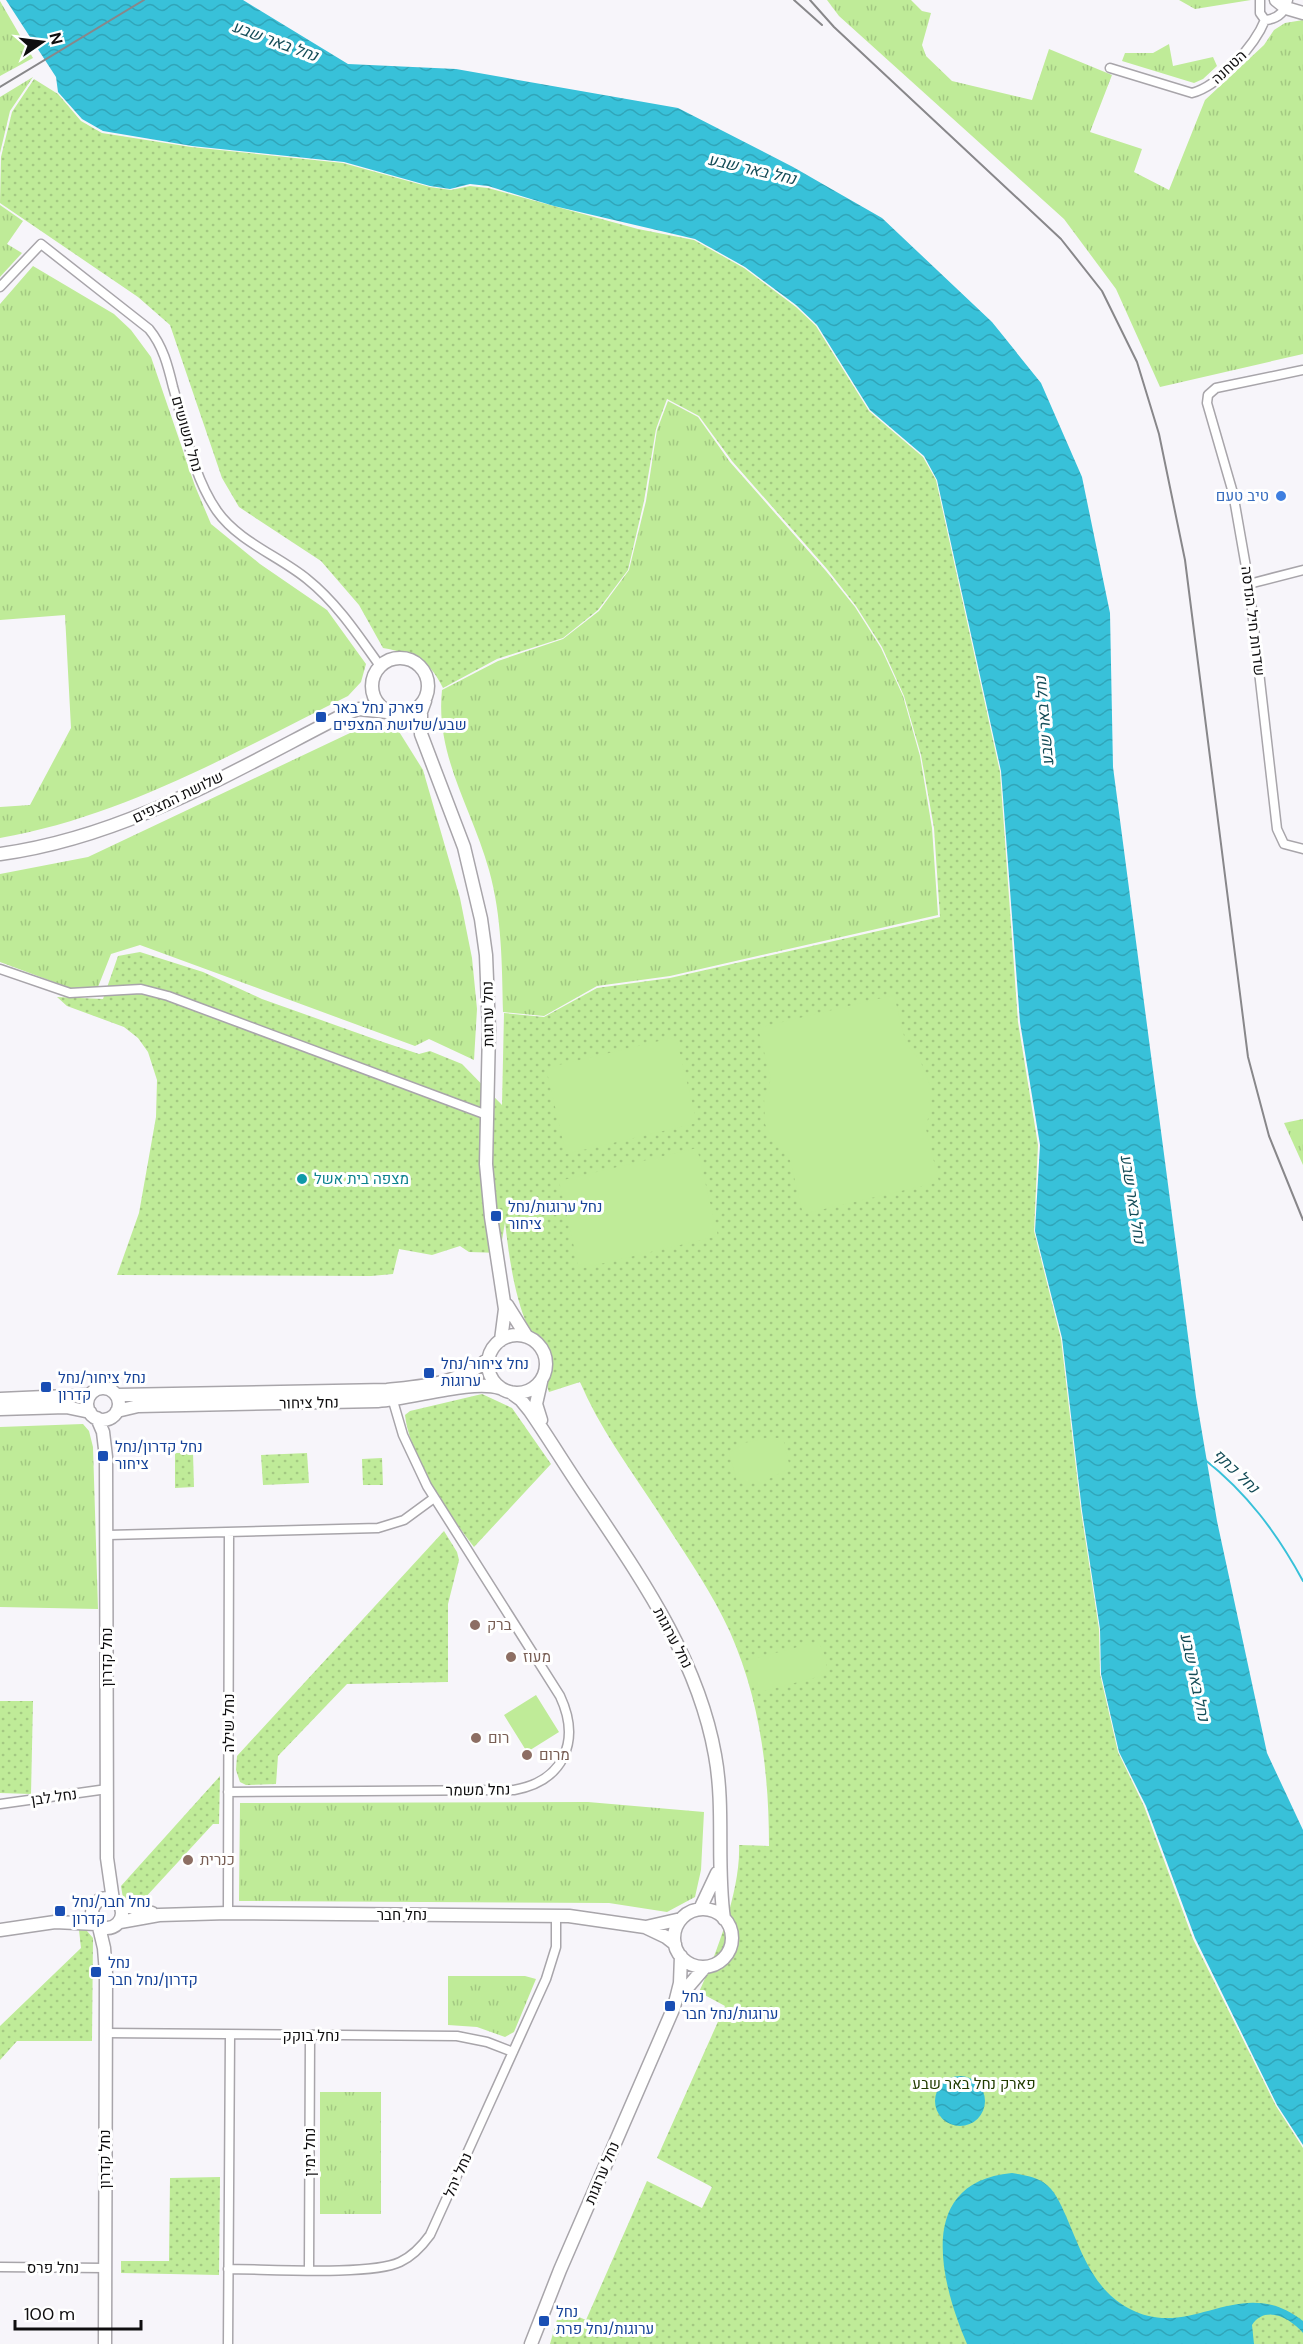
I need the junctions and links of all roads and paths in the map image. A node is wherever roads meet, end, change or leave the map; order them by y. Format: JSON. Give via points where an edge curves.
{"nodes":[{"id":1,"x":1260,"y":0,"type":"edge"},
{"id":2,"x":1283,"y":3,"type":"edge"},
{"id":3,"x":1303,"y":13,"type":"edge"},
{"id":4,"x":1265,"y":20,"type":"junction"},
{"id":5,"x":1110,"y":68,"type":"dead end"},
{"id":6,"x":0,"y":287,"type":"edge"},
{"id":7,"x":1303,"y":370,"type":"edge"},
{"id":8,"x":1303,"y":570,"type":"edge"},
{"id":9,"x":1249,"y":584,"type":"junction"},
{"id":10,"x":380,"y":666,"type":"junction"},
{"id":11,"x":372,"y":684,"type":"junction"},
{"id":12,"x":425,"y":701,"type":"junction"},
{"id":13,"x":346,"y":713,"type":"junction"},
{"id":14,"x":389,"y":713,"type":"junction"},
{"id":15,"x":424,"y":743,"type":"junction"},
{"id":16,"x":1303,"y":849,"type":"edge"},
{"id":17,"x":0,"y":854,"type":"edge"},
{"id":18,"x":0,"y":969,"type":"edge"},
{"id":19,"x":487,"y":1115,"type":"junction"},
{"id":20,"x":503,"y":1293,"type":"junction"},
{"id":21,"x":527,"y":1337,"type":"junction"},
{"id":22,"x":501,"y":1340,"type":"junction"},
{"id":23,"x":488,"y":1359,"type":"junction"},
{"id":24,"x":542,"y":1379,"type":"junction"},
{"id":25,"x":505,"y":1390,"type":"junction"},
{"id":26,"x":90,"y":1395,"type":"junction"},
{"id":27,"x":117,"y":1395,"type":"junction"},
{"id":28,"x":0,"y":1400,"type":"edge"},
{"id":29,"x":393,"y":1401,"type":"junction"},
{"id":30,"x":0,"y":1409,"type":"edge"},
{"id":31,"x":116,"y":1413,"type":"junction"},
{"id":32,"x":93,"y":1415,"type":"junction"},
{"id":33,"x":547,"y":1435,"type":"junction"},
{"id":34,"x":106,"y":1457,"type":"junction"},
{"id":35,"x":434,"y":1498,"type":"junction"},
{"id":36,"x":229,"y":1532,"type":"junction"},
{"id":37,"x":108,"y":1535,"type":"junction"},
{"id":38,"x":107,"y":1789,"type":"junction"},
{"id":39,"x":228,"y":1792,"type":"junction"},
{"id":40,"x":0,"y":1804,"type":"edge"},
{"id":41,"x":107,"y":1858,"type":"junction"},
{"id":42,"x":719,"y":1869,"type":"junction"},
{"id":43,"x":116,"y":1902,"type":"junction"},
{"id":44,"x":96,"y":1903,"type":"junction"},
{"id":45,"x":700,"y":1909,"type":"junction"},
{"id":46,"x":228,"y":1913,"type":"junction"},
{"id":47,"x":159,"y":1915,"type":"junction"},
{"id":48,"x":556,"y":1916,"type":"junction"},
{"id":49,"x":681,"y":1919,"type":"junction"},
{"id":50,"x":724,"y":1919,"type":"junction"},
{"id":51,"x":55,"y":1922,"type":"junction"},
{"id":52,"x":117,"y":1924,"type":"junction"},
{"id":53,"x":97,"y":1925,"type":"junction"},
{"id":54,"x":645,"y":1927,"type":"junction"},
{"id":55,"x":0,"y":1930,"type":"edge"},
{"id":56,"x":675,"y":1944,"type":"junction"},
{"id":57,"x":681,"y":1956,"type":"junction"},
{"id":58,"x":705,"y":1967,"type":"junction"},
{"id":59,"x":106,"y":1973,"type":"junction"},
{"id":60,"x":674,"y":2007,"type":"junction"},
{"id":61,"x":106,"y":2033,"type":"junction"},
{"id":62,"x":230,"y":2035,"type":"junction"},
{"id":63,"x":310,"y":2036,"type":"junction"},
{"id":64,"x":513,"y":2052,"type":"junction"},
{"id":65,"x":0,"y":2267,"type":"edge"},
{"id":66,"x":105,"y":2268,"type":"junction"},
{"id":67,"x":228,"y":2269,"type":"junction"},
{"id":68,"x":309,"y":2269,"type":"junction"},
{"id":69,"x":532,"y":2343,"type":"edge"},
{"id":70,"x":105,"y":2344,"type":"edge"},
{"id":71,"x":228,"y":2344,"type":"edge"}],
"edges":[{"from":1,"to":4,"type":"street","via":[[1260,13]]},
{"from":2,"to":3,"type":"street"},
{"from":2,"to":4,"type":"street","via":[[1278,16]]},
{"from":4,"to":5,"type":"street","name":"הטחנה","via":[[1253,44],[1210,85],[1197,92]]},
{"from":6,"to":10,"type":"street","name":"נחל משושים","via":[[41,244],[149,329],[162,348],[195,465],[218,513],[243,536],[321,591]]},
{"from":7,"to":9,"type":"street","name":"שדרות חיל הנדסה","via":[[1220,387],[1208,395],[1207,407],[1233,493]]},
{"from":8,"to":9,"type":"street"},
{"from":9,"to":16,"type":"street","name":"שדרות חיל הנדסה","via":[[1278,834],[1287,846]]},
{"from":10,"to":11,"type":"street"},
{"from":10,"to":12,"type":"street","via":[[396,658],[414,661],[429,683]]},
{"from":11,"to":13,"type":"street","name":"שלושת המצפים"},
{"from":11,"to":14,"type":"street","via":[[375,700]]},
{"from":12,"to":14,"type":"street","via":[[411,713]]},
{"from":12,"to":15,"type":"street","name":"נחל ערוגות","via":[[420,723]]},
{"from":13,"to":14,"type":"street","name":"שלושת המצפים","via":[[359,709]]},
{"from":13,"to":17,"type":"street","name":"שלושת המצפים","via":[[128,822],[65,842]]},
{"from":14,"to":15,"type":"street","name":"נחל ערוגות","via":[[411,725]]},
{"from":15,"to":19,"type":"street","name":"נחל ערוגות","via":[[455,821],[481,919],[489,990]]},
{"from":18,"to":19,"type":"street","via":[[70,993],[141,989],[168,996]]},
{"from":19,"to":20,"type":"street","name":"נחל ערוגות","via":[[488,1190]]},
{"from":20,"to":21,"type":"street","name":"נחל ערוגות"},
{"from":20,"to":22,"type":"street","name":"נחל ערוגות","via":[[505,1322]]},
{"from":21,"to":22,"type":"street","via":[[513,1335]]},
{"from":21,"to":24,"type":"street","via":[[544,1354],[546,1367]]},
{"from":22,"to":23,"type":"street"},
{"from":23,"to":25,"type":"street","via":[[490,1376]]},
{"from":23,"to":27,"type":"street","name":"נחל ציחור","via":[[463,1376],[393,1389]]},
{"from":24,"to":25,"type":"street","via":[[528,1391]]},
{"from":24,"to":33,"type":"street","name":"נחל ערוגות","via":[[536,1404]]},
{"from":25,"to":29,"type":"street","name":"נחל ציחור","via":[[477,1384]]},
{"from":25,"to":33,"type":"street","name":"נחל ערוגות","via":[[524,1403]]},
{"from":26,"to":27,"type":"street","via":[[103,1388]]},
{"from":26,"to":28,"type":"street"},
{"from":26,"to":32,"type":"street","via":[[88,1405]]},
{"from":27,"to":31,"type":"street"},
{"from":29,"to":31,"type":"street","name":"נחל ציחור","via":[[138,1406]]},
{"from":29,"to":35,"type":"street","name":"נחל משמר","via":[[403,1435]]},
{"from":30,"to":32,"type":"street","via":[[66,1407]]},
{"from":31,"to":32,"type":"street","via":[[104,1420]]},
{"from":31,"to":34,"type":"street","name":"נחל קדרון"},
{"from":32,"to":34,"type":"street","name":"נחל קדרון","via":[[103,1432]]},
{"from":33,"to":42,"type":"street","name":"נחל ערוגות","via":[[665,1620],[690,1670],[709,1726],[719,1783]]},
{"from":34,"to":37,"type":"street","name":"נחל קדרון"},
{"from":35,"to":36,"type":"street","via":[[387,1527]]},
{"from":35,"to":39,"type":"street","name":"נחל משמר","via":[[564,1705],[570,1734],[558,1766],[543,1780],[514,1790]]},
{"from":36,"to":37,"type":"street"},
{"from":36,"to":39,"type":"street","name":"נחל שילה"},
{"from":37,"to":38,"type":"street","name":"נחל קדרון"},
{"from":38,"to":40,"type":"street","name":"נחל לבן"},
{"from":38,"to":41,"type":"street","name":"נחל קדרון"},
{"from":39,"to":46,"type":"street","name":"נחל שילה"},
{"from":41,"to":43,"type":"street","name":"נחל קדרון"},
{"from":41,"to":44,"type":"street","name":"נחל קדרון"},
{"from":42,"to":45,"type":"street","name":"נחל ערוגות"},
{"from":42,"to":50,"type":"street","name":"נחל ערוגות"},
{"from":43,"to":44,"type":"street"},
{"from":43,"to":47,"type":"street","name":"נחל חבר"},
{"from":43,"to":52,"type":"street","via":[[122,1915]]},
{"from":44,"to":51,"type":"street"},
{"from":44,"to":53,"type":"street","via":[[92,1917]]},
{"from":45,"to":49,"type":"street"},
{"from":45,"to":50,"type":"street"},
{"from":46,"to":47,"type":"street","name":"נחל חבר"},
{"from":46,"to":48,"type":"street","name":"נחל חבר"},
{"from":47,"to":52,"type":"street","name":"נחל חבר"},
{"from":48,"to":54,"type":"street","name":"נחל חבר","via":[[591,1917]]},
{"from":48,"to":64,"type":"street","name":"נחל יהל","via":[[557,1940],[551,1966]]},
{"from":49,"to":54,"type":"street","name":"נחל חבר"},
{"from":49,"to":56,"type":"street","via":[[675,1931]]},
{"from":50,"to":58,"type":"street","via":[[731,1935],[729,1948],[718,1962]]},
{"from":51,"to":53,"type":"street"},
{"from":51,"to":55,"type":"street"},
{"from":52,"to":53,"type":"street"},
{"from":52,"to":59,"type":"street","name":"נחל קדרון"},
{"from":53,"to":59,"type":"street","name":"נחל קדרון"},
{"from":54,"to":56,"type":"street","name":"נחל חבר"},
{"from":56,"to":57,"type":"street"},
{"from":57,"to":58,"type":"street"},
{"from":57,"to":60,"type":"street","name":"נחל ערוגות"},
{"from":58,"to":60,"type":"street","name":"נחל ערוגות","via":[[690,1981]]},
{"from":59,"to":61,"type":"street","name":"נחל קדרון"},
{"from":60,"to":69,"type":"street","name":"נחל ערוגות"},
{"from":61,"to":62,"type":"street","name":"נחל בוקק"},
{"from":61,"to":66,"type":"street","name":"נחל קדרון"},
{"from":62,"to":63,"type":"street","name":"נחל בוקק"},
{"from":62,"to":67,"type":"street"},
{"from":63,"to":64,"type":"street","name":"נחל בוקק","via":[[463,2037]]},
{"from":63,"to":68,"type":"street","name":"נחל ימין"},
{"from":64,"to":68,"type":"street","name":"נחל יהל","via":[[422,2246],[406,2259],[388,2266]]},
{"from":65,"to":66,"type":"street","name":"נחל פרס"},
{"from":66,"to":70,"type":"street","name":"נחל קדרון"},
{"from":67,"to":68,"type":"street","name":"נחל יהל"},
{"from":67,"to":71,"type":"street"}]}
